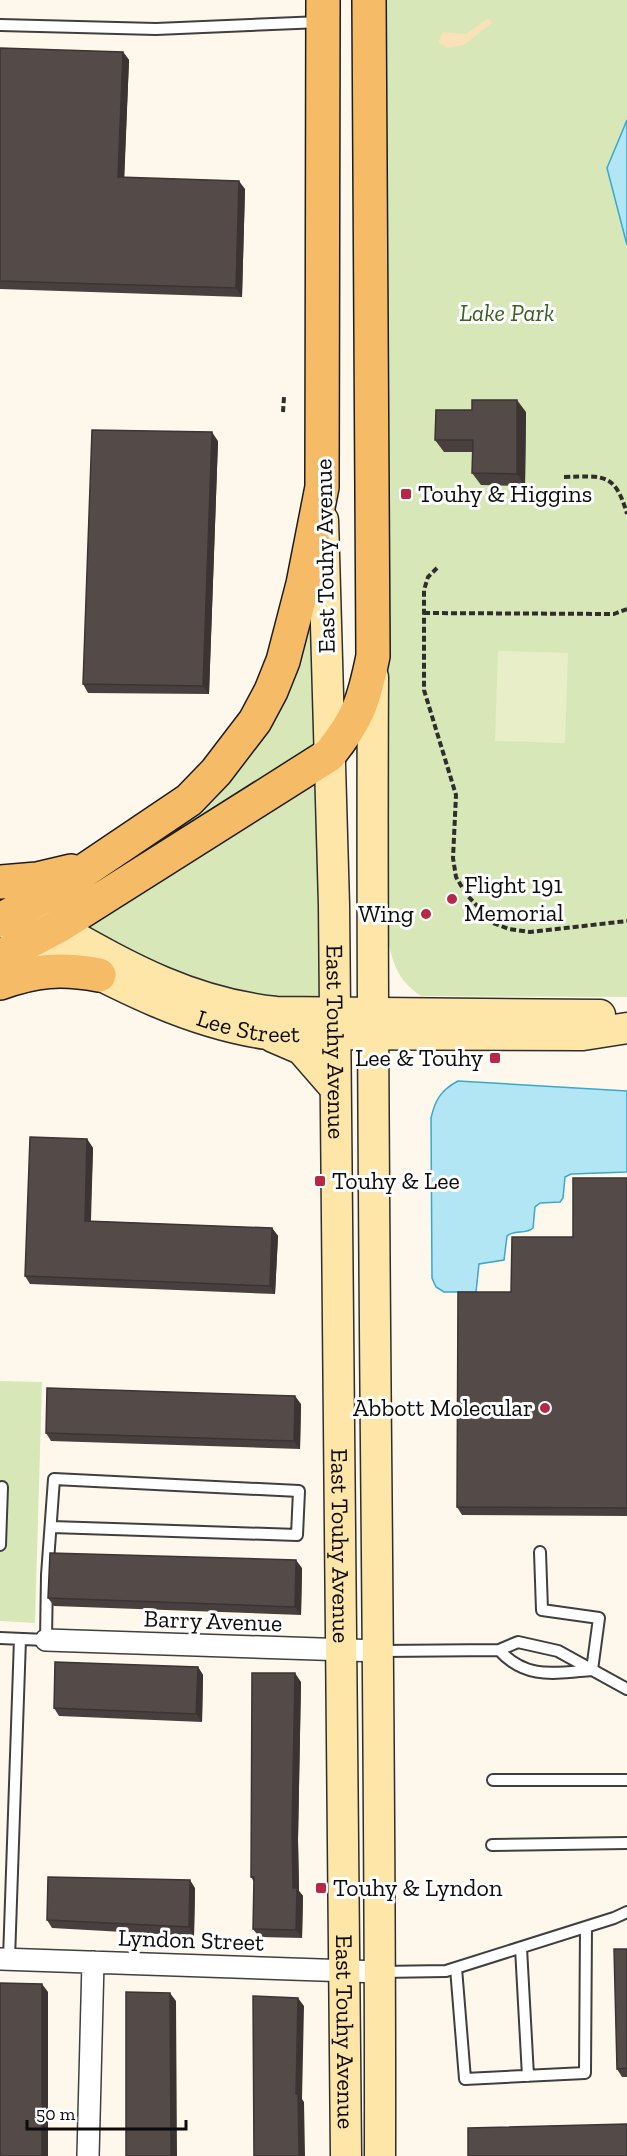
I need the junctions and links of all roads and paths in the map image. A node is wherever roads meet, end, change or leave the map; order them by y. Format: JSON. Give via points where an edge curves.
{"nodes":[{"id":1,"x":369,"y":0,"type":"edge"},
{"id":2,"x":323,"y":11,"type":"edge"},
{"id":3,"x":0,"y":24,"type":"edge"},
{"id":4,"x":284,"y":397,"type":"dead end"},
{"id":5,"x":283,"y":412,"type":"dead end"},
{"id":6,"x":564,"y":477,"type":"dead end"},
{"id":7,"x":322,"y":487,"type":"junction"},
{"id":8,"x":627,"y":514,"type":"edge"},
{"id":9,"x":437,"y":568,"type":"dead end"},
{"id":10,"x":627,"y":609,"type":"edge"},
{"id":11,"x":424,"y":613,"type":"junction"},
{"id":12,"x":374,"y":656,"type":"junction"},
{"id":13,"x":329,"y":755,"type":"junction"},
{"id":14,"x":6,"y":907,"type":"edge"},
{"id":15,"x":627,"y":921,"type":"edge"},
{"id":16,"x":45,"y":933,"type":"junction"},
{"id":17,"x":0,"y":957,"type":"edge"},
{"id":18,"x":99,"y":975,"type":"junction"},
{"id":19,"x":0,"y":983,"type":"edge"},
{"id":20,"x":627,"y":1017,"type":"edge"},
{"id":21,"x":334,"y":1023,"type":"junction"},
{"id":22,"x":371,"y":1024,"type":"junction"},
{"id":23,"x":627,"y":1029,"type":"edge"},
{"id":24,"x":267,"y":1034,"type":"junction"},
{"id":25,"x":335,"y":1088,"type":"junction"},
{"id":26,"x":2,"y":1487,"type":"dead end"},
{"id":27,"x":52,"y":1527,"type":"junction"},
{"id":28,"x":0,"y":1545,"type":"edge"},
{"id":29,"x":540,"y":1552,"type":"dead end"},
{"id":30,"x":0,"y":1638,"type":"edge"},
{"id":31,"x":20,"y":1639,"type":"junction"},
{"id":32,"x":45,"y":1640,"type":"junction"},
{"id":33,"x":499,"y":1650,"type":"junction"},
{"id":34,"x":341,"y":1651,"type":"junction"},
{"id":35,"x":379,"y":1651,"type":"junction"},
{"id":36,"x":592,"y":1670,"type":"junction"},
{"id":37,"x":627,"y":1689,"type":"edge"},
{"id":38,"x":493,"y":1780,"type":"dead end"},
{"id":39,"x":627,"y":1780,"type":"edge"},
{"id":40,"x":627,"y":1843,"type":"edge"},
{"id":41,"x":492,"y":1845,"type":"dead end"},
{"id":42,"x":5,"y":1898,"type":"edge"},
{"id":43,"x":627,"y":1912,"type":"edge"},
{"id":44,"x":614,"y":1918,"type":"junction"},
{"id":45,"x":627,"y":1921,"type":"edge"},
{"id":46,"x":586,"y":1928,"type":"junction"},
{"id":47,"x":521,"y":1948,"type":"junction"},
{"id":48,"x":4,"y":1959,"type":"edge"},
{"id":49,"x":93,"y":1962,"type":"junction"},
{"id":50,"x":456,"y":1968,"type":"junction"},
{"id":51,"x":345,"y":1971,"type":"junction"},
{"id":52,"x":380,"y":1972,"type":"junction"},
{"id":53,"x":528,"y":2076,"type":"junction"},
{"id":54,"x":88,"y":2156,"type":"edge"},
{"id":55,"x":346,"y":2156,"type":"edge"},
{"id":56,"x":380,"y":2156,"type":"edge"}],
"edges":[{"from":1,"to":12,"type":"main road","name":"East Touhy Avenue"},
{"from":2,"to":3,"type":"lane","via":[[156,29]]},
{"from":2,"to":7,"type":"main road","name":"East Touhy Avenue"},
{"from":4,"to":5,"type":"path"},
{"from":6,"to":8,"type":"path","via":[[604,477],[615,485]]},
{"from":7,"to":13,"type":"main road","name":"East Touhy Avenue"},
{"from":7,"to":14,"type":"main road","via":[[289,642],[255,721],[189,800],[93,866]]},
{"from":9,"to":11,"type":"path","via":[[428,577],[424,590]]},
{"from":10,"to":11,"type":"path","via":[[614,614]]},
{"from":11,"to":15,"type":"path","via":[[424,690],[456,795],[453,858],[456,877],[466,894],[492,923],[508,929],[530,932]]},
{"from":12,"to":13,"type":"main road","via":[[364,700],[351,727]]},
{"from":12,"to":22,"type":"main road","name":"East Touhy Avenue"},
{"from":13,"to":16,"type":"main road"},
{"from":13,"to":21,"type":"main road","name":"East Touhy Avenue"},
{"from":14,"to":16,"type":"main road","name":"Lee Street"},
{"from":16,"to":17,"type":"main road"},
{"from":16,"to":18,"type":"main road","name":"Lee Street"},
{"from":16,"to":21,"type":"main road","name":"Lee Street","via":[[177,990],[246,1008]]},
{"from":18,"to":19,"type":"main road","via":[[71,970],[30,972]]},
{"from":18,"to":24,"type":"main road","name":"Lee Street","via":[[191,1016]]},
{"from":20,"to":22,"type":"main road","name":"Lee Street"},
{"from":21,"to":22,"type":"main road","name":"Lee Street"},
{"from":21,"to":24,"type":"main road","name":"Lee Street"},
{"from":21,"to":25,"type":"main road","name":"East Touhy Avenue"},
{"from":22,"to":23,"type":"main road","name":"Lee Street","via":[[583,1035]]},
{"from":22,"to":35,"type":"main road","name":"East Touhy Avenue"},
{"from":24,"to":25,"type":"main road","via":[[301,1049]]},
{"from":25,"to":34,"type":"main road","name":"East Touhy Avenue"},
{"from":26,"to":28,"type":"lane"},
{"from":27,"to":27,"type":"lane","via":[[297,1535],[299,1491],[54,1479]]},
{"from":27,"to":32,"type":"lane"},
{"from":29,"to":36,"type":"lane","via":[[542,1610],[599,1618]]},
{"from":30,"to":31,"type":"lane"},
{"from":31,"to":32,"type":"lane"},
{"from":31,"to":42,"type":"lane"},
{"from":32,"to":34,"type":"street","name":"Barry Avenue"},
{"from":33,"to":35,"type":"lane"},
{"from":33,"to":36,"type":"lane","via":[[518,1642],[558,1651]]},
{"from":33,"to":36,"type":"lane","via":[[511,1664],[543,1674]]},
{"from":34,"to":35,"type":"street","name":"Barry Avenue"},
{"from":34,"to":51,"type":"main road","name":"East Touhy Avenue"},
{"from":35,"to":52,"type":"main road","name":"East Touhy Avenue"},
{"from":36,"to":37,"type":"lane"},
{"from":38,"to":39,"type":"lane"},
{"from":40,"to":41,"type":"lane"},
{"from":42,"to":48,"type":"lane"},
{"from":43,"to":44,"type":"lane"},
{"from":44,"to":45,"type":"lane"},
{"from":44,"to":46,"type":"lane"},
{"from":46,"to":47,"type":"lane"},
{"from":46,"to":53,"type":"lane","via":[[585,2073]]},
{"from":47,"to":50,"type":"lane"},
{"from":47,"to":53,"type":"lane"},
{"from":48,"to":49,"type":"street","name":"Lyndon Street"},
{"from":49,"to":51,"type":"street","name":"Lyndon Street"},
{"from":49,"to":54,"type":"street"},
{"from":50,"to":52,"type":"lane"},
{"from":50,"to":53,"type":"lane","via":[[465,2079]]},
{"from":51,"to":52,"type":"street","name":"Lyndon Street"},
{"from":51,"to":55,"type":"main road","name":"East Touhy Avenue"},
{"from":52,"to":56,"type":"main road","name":"East Touhy Avenue"}]}
